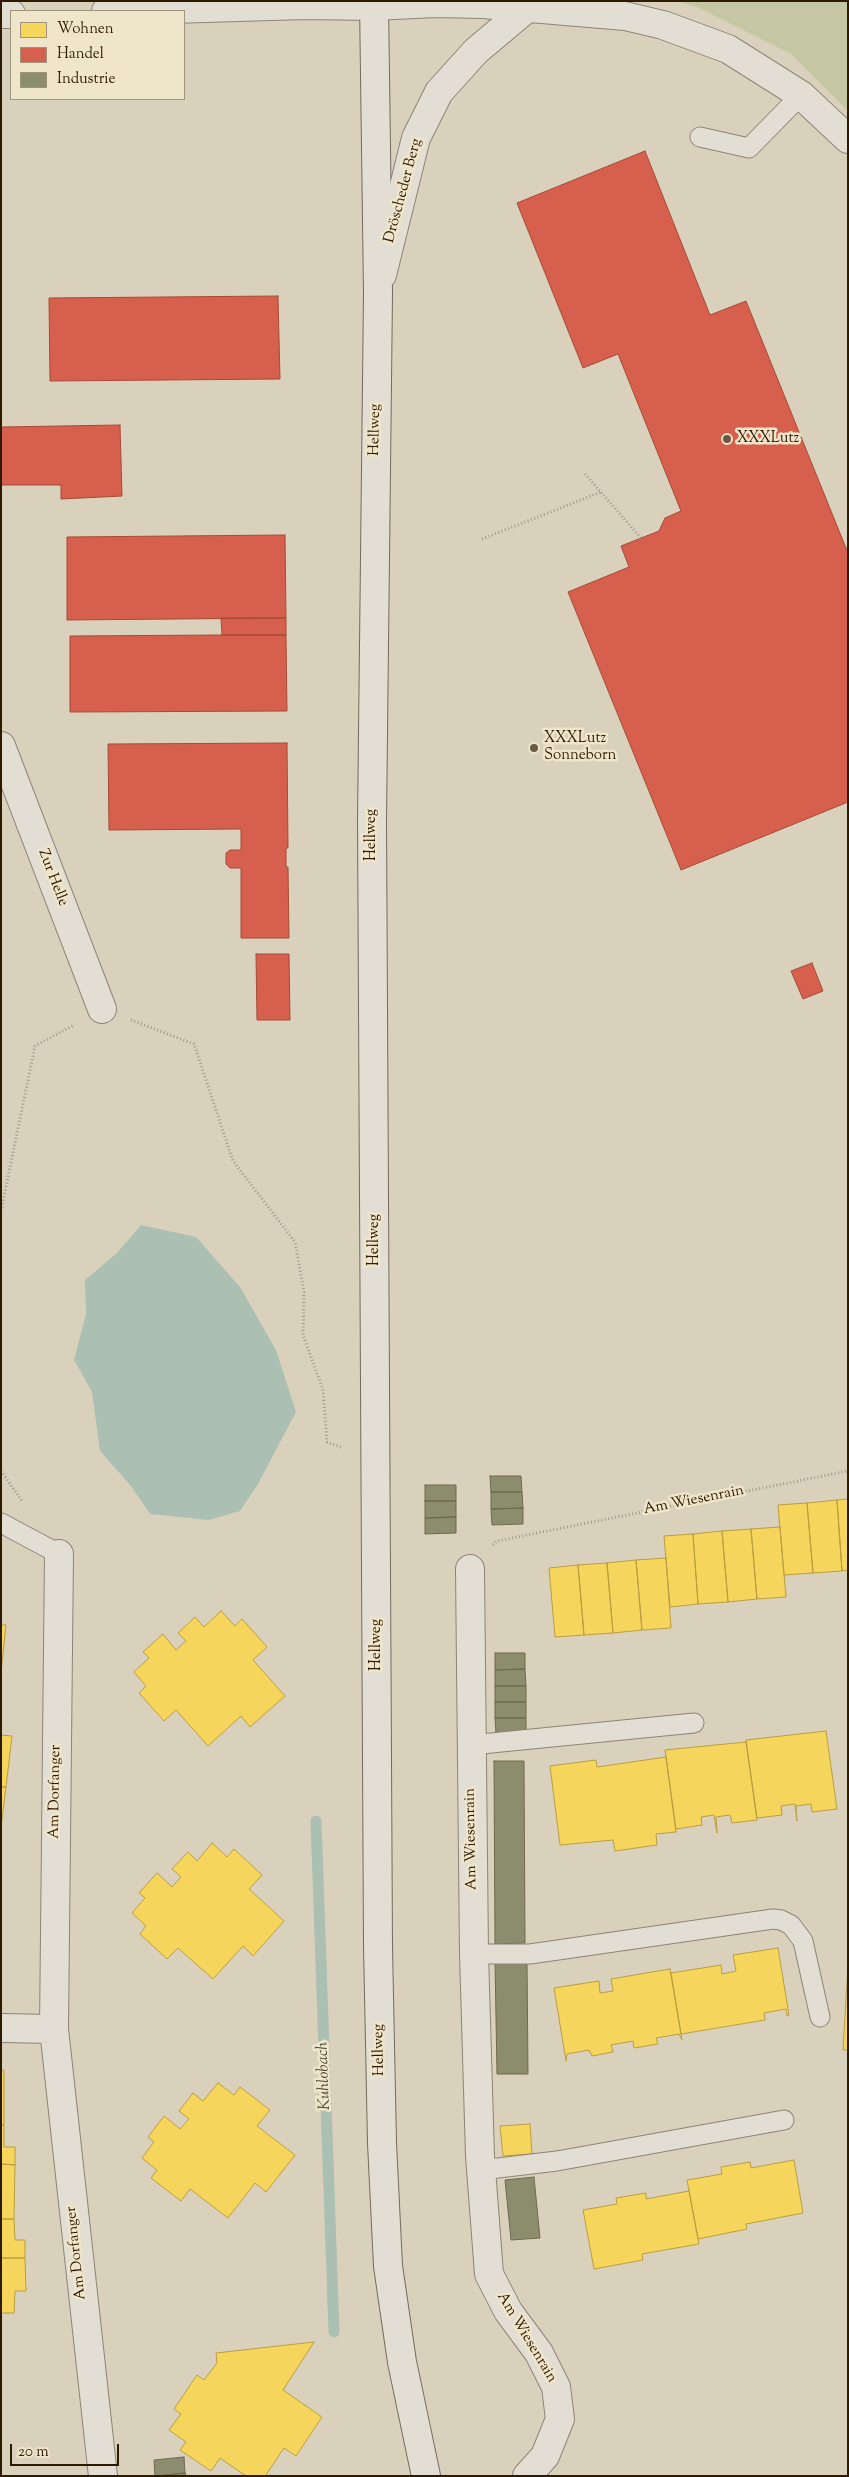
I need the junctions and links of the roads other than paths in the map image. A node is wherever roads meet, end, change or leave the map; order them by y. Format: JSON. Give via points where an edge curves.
{"nodes":[{"id":1,"x":374,"y":4,"type":"edge"},
{"id":2,"x":192,"y":5,"type":"edge"},
{"id":3,"x":526,"y":9,"type":"junction"},
{"id":4,"x":120,"y":10,"type":"edge"},
{"id":5,"x":801,"y":95,"type":"junction"},
{"id":6,"x":700,"y":137,"type":"dead end"},
{"id":7,"x":848,"y":139,"type":"edge"},
{"id":8,"x":378,"y":294,"type":"junction"},
{"id":9,"x":1,"y":746,"type":"edge"},
{"id":10,"x":102,"y":1009,"type":"road end"},
{"id":11,"x":1,"y":1523,"type":"edge"},
{"id":12,"x":59,"y":1554,"type":"joint"},
{"id":13,"x":470,"y":1569,"type":"road end"},
{"id":14,"x":694,"y":1723,"type":"dead end"},
{"id":15,"x":471,"y":1745,"type":"junction"},
{"id":16,"x":474,"y":1954,"type":"junction"},
{"id":17,"x":820,"y":2018,"type":"dead end"},
{"id":18,"x":1,"y":2028,"type":"edge"},
{"id":19,"x":54,"y":2029,"type":"junction"},
{"id":20,"x":784,"y":2120,"type":"dead end"},
{"id":21,"x":481,"y":2170,"type":"junction"},
{"id":22,"x":103,"y":2476,"type":"edge"},
{"id":23,"x":426,"y":2476,"type":"edge"},
{"id":24,"x":527,"y":2476,"type":"edge"}],
"edges":[{"from":1,"to":2,"type":"street"},
{"from":1,"to":3,"type":"street","via":[[483,4]]},
{"from":1,"to":8,"type":"street","name":"Hellweg"},
{"from":2,"to":4,"type":"street"},
{"from":3,"to":5,"type":"street","via":[[625,16],[664,25],[728,49]]},
{"from":3,"to":8,"type":"street","name":"Dröscheder Berg","via":[[476,51],[439,92],[416,138]]},
{"from":5,"to":6,"type":"lane","via":[[749,148]]},
{"from":5,"to":7,"type":"street"},
{"from":8,"to":23,"type":"street","name":"Hellweg","via":[[372,811],[378,1946],[382,2143],[388,2266],[402,2362]]},
{"from":9,"to":10,"type":"street","name":"Zur Helle"},
{"from":11,"to":12,"type":"lane"},
{"from":12,"to":19,"type":"street","name":"Am Dorfanger"},
{"from":13,"to":15,"type":"street","name":"Am Wiesenrain"},
{"from":14,"to":15,"type":"lane"},
{"from":15,"to":16,"type":"street","name":"Am Wiesenrain"},
{"from":16,"to":17,"type":"lane","via":[[530,1954],[781,1920],[791,1925],[803,1942]]},
{"from":16,"to":21,"type":"street","name":"Am Wiesenrain"},
{"from":18,"to":19,"type":"street"},
{"from":19,"to":22,"type":"street","name":"Am Dorfanger"},
{"from":20,"to":21,"type":"lane","via":[[557,2161]]},
{"from":21,"to":24,"type":"street","name":"Am Wiesenrain","via":[[489,2274],[508,2311],[539,2353],[556,2387],[560,2419],[545,2456]]}]}
